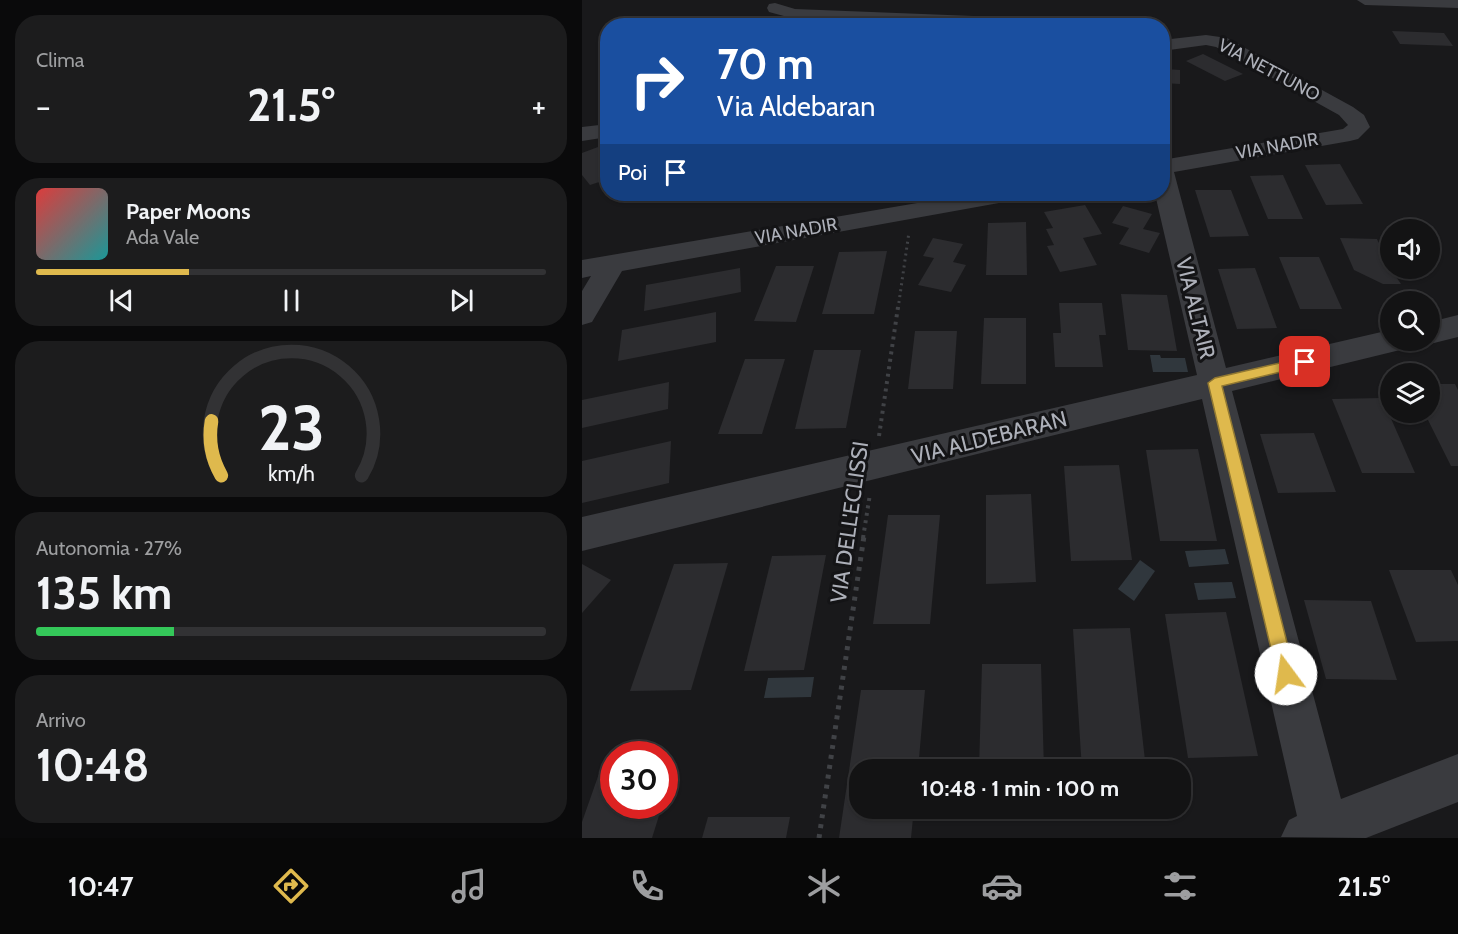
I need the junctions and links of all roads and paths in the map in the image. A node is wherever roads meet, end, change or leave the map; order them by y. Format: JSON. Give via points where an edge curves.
{"nodes":[{"id":1,"x":1365,"y":0,"type":"edge"},
{"id":2,"x":1458,"y":3,"type":"edge"},
{"id":3,"x":775,"y":8,"type":"dead end"},
{"id":4,"x":897,"y":18,"type":"edge"},
{"id":5,"x":1170,"y":31,"type":"edge"},
{"id":6,"x":1206,"y":40,"type":"junction"},
{"id":7,"x":1170,"y":45,"type":"edge"},
{"id":8,"x":600,"y":131,"type":"edge"},
{"id":9,"x":1356,"y":131,"type":"joint"},
{"id":10,"x":582,"y":134,"type":"edge"},
{"id":11,"x":1170,"y":167,"type":"edge"},
{"id":12,"x":970,"y":201,"type":"edge"},
{"id":13,"x":1170,"y":201,"type":"edge"},
{"id":14,"x":912,"y":211,"type":"junction"},
{"id":15,"x":612,"y":264,"type":"junction"},
{"id":16,"x":582,"y":269,"type":"edge"},
{"id":17,"x":582,"y":315,"type":"edge"},
{"id":18,"x":1458,"y":326,"type":"edge"},
{"id":19,"x":1440,"y":330,"type":"edge"},
{"id":20,"x":1380,"y":344,"type":"edge"},
{"id":21,"x":1215,"y":383,"type":"junction"},
{"id":22,"x":874,"y":465,"type":"junction"},
{"id":23,"x":582,"y":534,"type":"edge"},
{"id":24,"x":1458,"y":778,"type":"edge"},
{"id":25,"x":1314,"y":834,"type":"edge"},
{"id":26,"x":819,"y":838,"type":"edge"}],
"edges":[{"from":1,"to":2,"type":"street"},
{"from":3,"to":4,"type":"street","via":[[795,14]]},
{"from":5,"to":6,"type":"street"},
{"from":6,"to":7,"type":"street","name":"VIA NETTUNO"},
{"from":6,"to":9,"type":"street","name":"VIA NETTUNO","via":[[1226,44],[1346,111],[1358,123]]},
{"from":8,"to":10,"type":"street"},
{"from":9,"to":11,"type":"street","name":"VIA NADIR"},
{"from":12,"to":14,"type":"street","name":"VIA NADIR"},
{"from":13,"to":21,"type":"street","name":"VIA ALTAIR"},
{"from":14,"to":15,"type":"street","name":"VIA NADIR"},
{"from":14,"to":22,"type":"path","name":"VIA DELL'ECLISSI"},
{"from":15,"to":16,"type":"street","name":"VIA NADIR"},
{"from":15,"to":17,"type":"street"},
{"from":18,"to":19,"type":"street"},
{"from":20,"to":21,"type":"street","name":"VIA ALDEBARAN"},
{"from":21,"to":22,"type":"street","name":"VIA ALDEBARAN"},
{"from":21,"to":25,"type":"street","name":"VIA ALTAIR"},
{"from":22,"to":23,"type":"street","name":"VIA ALDEBARAN"},
{"from":22,"to":26,"type":"path","name":"VIA DELL'ECLISSI"},
{"from":24,"to":25,"type":"street"}]}
